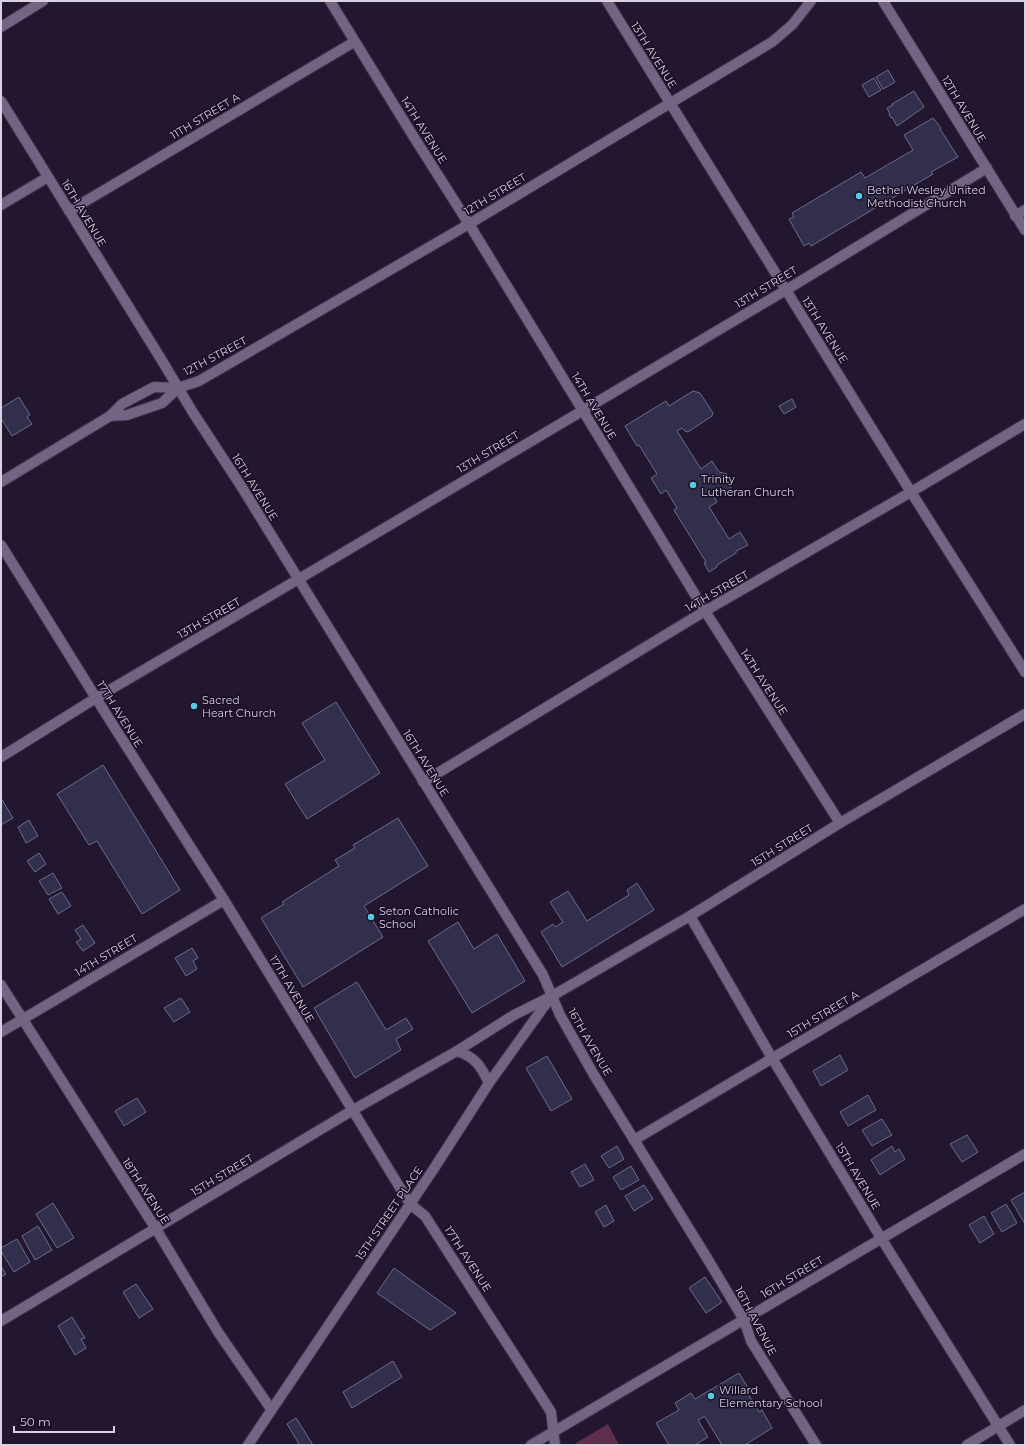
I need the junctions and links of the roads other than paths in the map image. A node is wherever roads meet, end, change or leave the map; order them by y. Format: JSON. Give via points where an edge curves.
{"nodes":[{"id":1,"x":43,"y":1,"type":"edge"},
{"id":2,"x":330,"y":1,"type":"edge"},
{"id":3,"x":607,"y":1,"type":"edge"},
{"id":4,"x":810,"y":1,"type":"edge"},
{"id":5,"x":883,"y":1,"type":"edge"},
{"id":6,"x":1,"y":27,"type":"edge"},
{"id":7,"x":354,"y":42,"type":"junction"},
{"id":8,"x":1,"y":101,"type":"edge"},
{"id":9,"x":670,"y":103,"type":"junction"},
{"id":10,"x":986,"y":168,"type":"junction"},
{"id":11,"x":48,"y":177,"type":"junction"},
{"id":12,"x":1,"y":205,"type":"edge"},
{"id":13,"x":1025,"y":210,"type":"edge"},
{"id":14,"x":69,"y":211,"type":"junction"},
{"id":15,"x":1016,"y":216,"type":"junction"},
{"id":16,"x":469,"y":224,"type":"junction"},
{"id":17,"x":1025,"y":230,"type":"edge"},
{"id":18,"x":786,"y":290,"type":"junction"},
{"id":19,"x":178,"y":388,"type":"junction"},
{"id":20,"x":582,"y":410,"type":"junction"},
{"id":21,"x":110,"y":416,"type":"junction"},
{"id":22,"x":1025,"y":424,"type":"edge"},
{"id":23,"x":1,"y":482,"type":"edge"},
{"id":24,"x":911,"y":492,"type":"junction"},
{"id":25,"x":1,"y":545,"type":"edge"},
{"id":26,"x":298,"y":579,"type":"junction"},
{"id":27,"x":705,"y":611,"type":"junction"},
{"id":28,"x":1025,"y":672,"type":"edge"},
{"id":29,"x":96,"y":698,"type":"junction"},
{"id":30,"x":1025,"y":714,"type":"edge"},
{"id":31,"x":1,"y":757,"type":"edge"},
{"id":32,"x":423,"y":782,"type":"junction"},
{"id":33,"x":840,"y":823,"type":"junction"},
{"id":34,"x":224,"y":900,"type":"junction"},
{"id":35,"x":1025,"y":909,"type":"edge"},
{"id":36,"x":690,"y":916,"type":"junction"},
{"id":37,"x":1,"y":985,"type":"edge"},
{"id":38,"x":552,"y":996,"type":"junction"},
{"id":39,"x":23,"y":1019,"type":"junction"},
{"id":40,"x":1,"y":1032,"type":"edge"},
{"id":41,"x":457,"y":1051,"type":"junction"},
{"id":42,"x":772,"y":1058,"type":"junction"},
{"id":43,"x":489,"y":1083,"type":"junction"},
{"id":44,"x":353,"y":1110,"type":"junction"},
{"id":45,"x":634,"y":1140,"type":"junction"},
{"id":46,"x":1025,"y":1154,"type":"edge"},
{"id":47,"x":410,"y":1204,"type":"junction"},
{"id":48,"x":156,"y":1229,"type":"junction"},
{"id":49,"x":881,"y":1238,"type":"junction"},
{"id":50,"x":744,"y":1320,"type":"junction"},
{"id":51,"x":1,"y":1321,"type":"edge"},
{"id":52,"x":271,"y":1409,"type":"junction"},
{"id":53,"x":1025,"y":1410,"type":"edge"},
{"id":54,"x":999,"y":1426,"type":"junction"},
{"id":55,"x":553,"y":1432,"type":"junction"},
{"id":56,"x":248,"y":1445,"type":"edge"},
{"id":57,"x":531,"y":1445,"type":"edge"},
{"id":58,"x":555,"y":1445,"type":"edge"},
{"id":59,"x":816,"y":1445,"type":"edge"},
{"id":60,"x":967,"y":1445,"type":"edge"},
{"id":61,"x":1010,"y":1445,"type":"edge"}],
"edges":[{"from":1,"to":6,"type":"street"},
{"from":2,"to":7,"type":"street","name":"14TH AVENUE"},
{"from":3,"to":9,"type":"street","name":"13TH AVENUE"},
{"from":4,"to":9,"type":"street","name":"12TH STREET","via":[[792,25],[772,42]]},
{"from":5,"to":10,"type":"street","name":"12TH AVENUE"},
{"from":7,"to":14,"type":"street","name":"11TH STREET A"},
{"from":7,"to":16,"type":"street","name":"14TH AVENUE"},
{"from":8,"to":11,"type":"street","name":"16TH AVENUE"},
{"from":9,"to":16,"type":"street","name":"12TH STREET"},
{"from":9,"to":18,"type":"street","name":"13TH AVENUE"},
{"from":10,"to":15,"type":"street","name":"12TH AVENUE"},
{"from":10,"to":18,"type":"street","name":"13TH STREET"},
{"from":11,"to":12,"type":"street"},
{"from":11,"to":14,"type":"street","name":"16TH AVENUE"},
{"from":13,"to":15,"type":"street"},
{"from":14,"to":19,"type":"street","name":"16TH AVENUE"},
{"from":15,"to":17,"type":"street","name":"12TH AVENUE"},
{"from":16,"to":19,"type":"street","name":"12TH STREET","via":[[199,381]]},
{"from":16,"to":20,"type":"street","name":"14TH AVENUE"},
{"from":18,"to":20,"type":"street","name":"13TH STREET"},
{"from":18,"to":24,"type":"street","name":"13TH AVENUE"},
{"from":19,"to":21,"type":"street","name":"12TH STREET","via":[[162,403],[127,415]]},
{"from":19,"to":21,"type":"street","name":"12TH STREET","via":[[154,387],[122,404]]},
{"from":19,"to":26,"type":"street","name":"16TH AVENUE"},
{"from":20,"to":26,"type":"street","name":"13TH STREET"},
{"from":20,"to":27,"type":"street","name":"14TH AVENUE"},
{"from":21,"to":23,"type":"street","name":"12TH STREET"},
{"from":22,"to":24,"type":"street","name":"14TH STREET"},
{"from":24,"to":27,"type":"street","name":"14TH STREET"},
{"from":24,"to":28,"type":"street","name":"13TH AVENUE"},
{"from":25,"to":29,"type":"street","name":"17TH AVENUE"},
{"from":26,"to":29,"type":"street","name":"13TH STREET"},
{"from":26,"to":32,"type":"street","name":"16TH AVENUE"},
{"from":27,"to":32,"type":"street","name":"14TH STREET"},
{"from":27,"to":33,"type":"street","name":"14TH AVENUE"},
{"from":29,"to":31,"type":"street","name":"13TH STREET"},
{"from":29,"to":34,"type":"street","name":"17TH AVENUE"},
{"from":30,"to":33,"type":"street","name":"15TH STREET"},
{"from":32,"to":38,"type":"street","name":"16TH AVENUE","via":[[543,975]]},
{"from":33,"to":36,"type":"street","name":"15TH STREET"},
{"from":34,"to":39,"type":"street","name":"14TH STREET"},
{"from":34,"to":44,"type":"street","name":"17TH AVENUE"},
{"from":35,"to":42,"type":"street","name":"15TH STREET A"},
{"from":36,"to":38,"type":"street","name":"15TH STREET"},
{"from":36,"to":42,"type":"street","name":"15TH AVENUE"},
{"from":37,"to":39,"type":"street","name":"18TH AVENUE"},
{"from":38,"to":41,"type":"street","name":"15TH STREET","via":[[514,1015]]},
{"from":38,"to":43,"type":"street","name":"15TH STREET PLACE"},
{"from":38,"to":45,"type":"street","name":"16TH AVENUE"},
{"from":39,"to":40,"type":"street","name":"14TH STREET"},
{"from":39,"to":48,"type":"street","name":"18TH AVENUE"},
{"from":41,"to":43,"type":"street","via":[[476,1061]]},
{"from":41,"to":44,"type":"street","name":"15TH STREET"},
{"from":42,"to":45,"type":"street","name":"15TH STREET A"},
{"from":42,"to":49,"type":"street","name":"15TH AVENUE"},
{"from":43,"to":47,"type":"street","name":"15TH STREET PLACE"},
{"from":44,"to":47,"type":"street","name":"17TH AVENUE"},
{"from":44,"to":48,"type":"street","name":"15TH STREET"},
{"from":45,"to":50,"type":"street","name":"16TH AVENUE"},
{"from":46,"to":49,"type":"street","name":"16TH STREET"},
{"from":47,"to":52,"type":"street","name":"15TH STREET PLACE"},
{"from":47,"to":55,"type":"street","name":"17TH AVENUE","via":[[425,1216],[551,1412]]},
{"from":48,"to":51,"type":"street","name":"15TH STREET"},
{"from":48,"to":52,"type":"street","name":"18TH AVENUE","via":[[218,1332]]},
{"from":49,"to":50,"type":"street","name":"16TH STREET"},
{"from":49,"to":54,"type":"street","name":"15TH AVENUE"},
{"from":50,"to":55,"type":"street","name":"16TH STREET"},
{"from":50,"to":59,"type":"street","name":"16TH AVENUE","via":[[751,1341]]},
{"from":52,"to":56,"type":"street","name":"15TH STREET PLACE"},
{"from":53,"to":54,"type":"street"},
{"from":54,"to":60,"type":"street"},
{"from":54,"to":61,"type":"street","name":"15TH AVENUE"},
{"from":55,"to":57,"type":"street","name":"16TH STREET"},
{"from":55,"to":58,"type":"street","name":"17TH AVENUE"}]}
